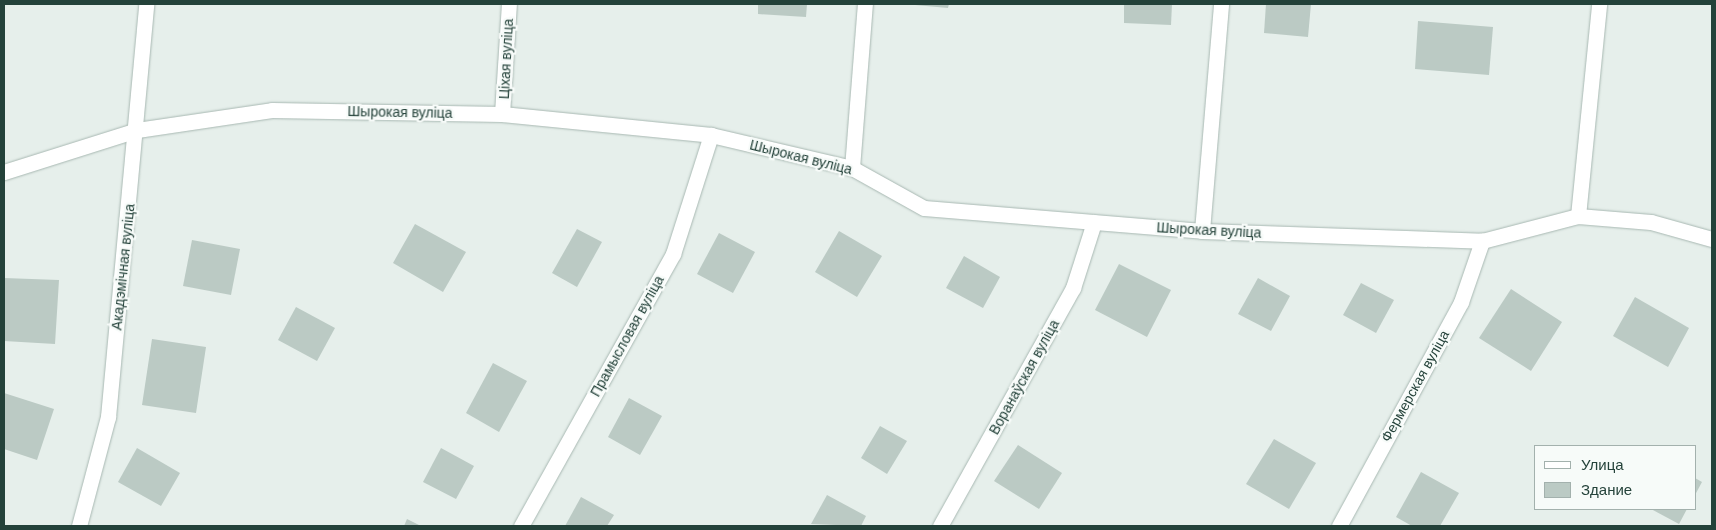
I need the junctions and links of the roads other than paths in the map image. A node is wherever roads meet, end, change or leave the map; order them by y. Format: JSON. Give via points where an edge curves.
{"nodes":[{"id":1,"x":146,"y":4,"type":"edge"},
{"id":2,"x":509,"y":4,"type":"edge"},
{"id":3,"x":865,"y":4,"type":"edge"},
{"id":4,"x":1221,"y":4,"type":"edge"},
{"id":5,"x":1599,"y":4,"type":"edge"},
{"id":6,"x":502,"y":114,"type":"junction"},
{"id":7,"x":136,"y":130,"type":"junction"},
{"id":8,"x":711,"y":135,"type":"junction"},
{"id":9,"x":852,"y":168,"type":"junction"},
{"id":10,"x":4,"y":172,"type":"edge"},
{"id":11,"x":1578,"y":216,"type":"junction"},
{"id":12,"x":1094,"y":222,"type":"junction"},
{"id":13,"x":1202,"y":231,"type":"junction"},
{"id":14,"x":1712,"y":238,"type":"edge"},
{"id":15,"x":1482,"y":242,"type":"junction"},
{"id":16,"x":79,"y":526,"type":"edge"},
{"id":17,"x":521,"y":526,"type":"edge"},
{"id":18,"x":940,"y":526,"type":"edge"},
{"id":19,"x":1339,"y":526,"type":"edge"}],
"edges":[{"from":1,"to":7,"type":"street","name":"Акадэмічная вуліца"},
{"from":2,"to":6,"type":"street","name":"Ціхая вуліца"},
{"from":3,"to":9,"type":"street"},
{"from":4,"to":13,"type":"street"},
{"from":5,"to":11,"type":"street"},
{"from":6,"to":7,"type":"street","name":"Шырокая вуліца","via":[[272,110]]},
{"from":6,"to":8,"type":"street","name":"Шырокая вуліца"},
{"from":7,"to":10,"type":"street","name":"Шырокая вуліца"},
{"from":7,"to":16,"type":"street","name":"Акадэмічная вуліца","via":[[108,416]]},
{"from":8,"to":9,"type":"street","name":"Шырокая вуліца"},
{"from":8,"to":17,"type":"street","name":"Прамысловая вуліца","via":[[673,254]]},
{"from":9,"to":12,"type":"street","name":"Шырокая вуліца","via":[[924,208]]},
{"from":11,"to":14,"type":"street","name":"Шырокая вуліца","via":[[1651,222]]},
{"from":11,"to":15,"type":"street","name":"Шырокая вуліца"},
{"from":12,"to":13,"type":"street","name":"Шырокая вуліца"},
{"from":12,"to":18,"type":"street","name":"Воранаўская вуліца","via":[[1073,288]]},
{"from":13,"to":15,"type":"street","name":"Шырокая вуліца"},
{"from":15,"to":19,"type":"street","name":"Фермерская вуліца","via":[[1461,302]]}]}
